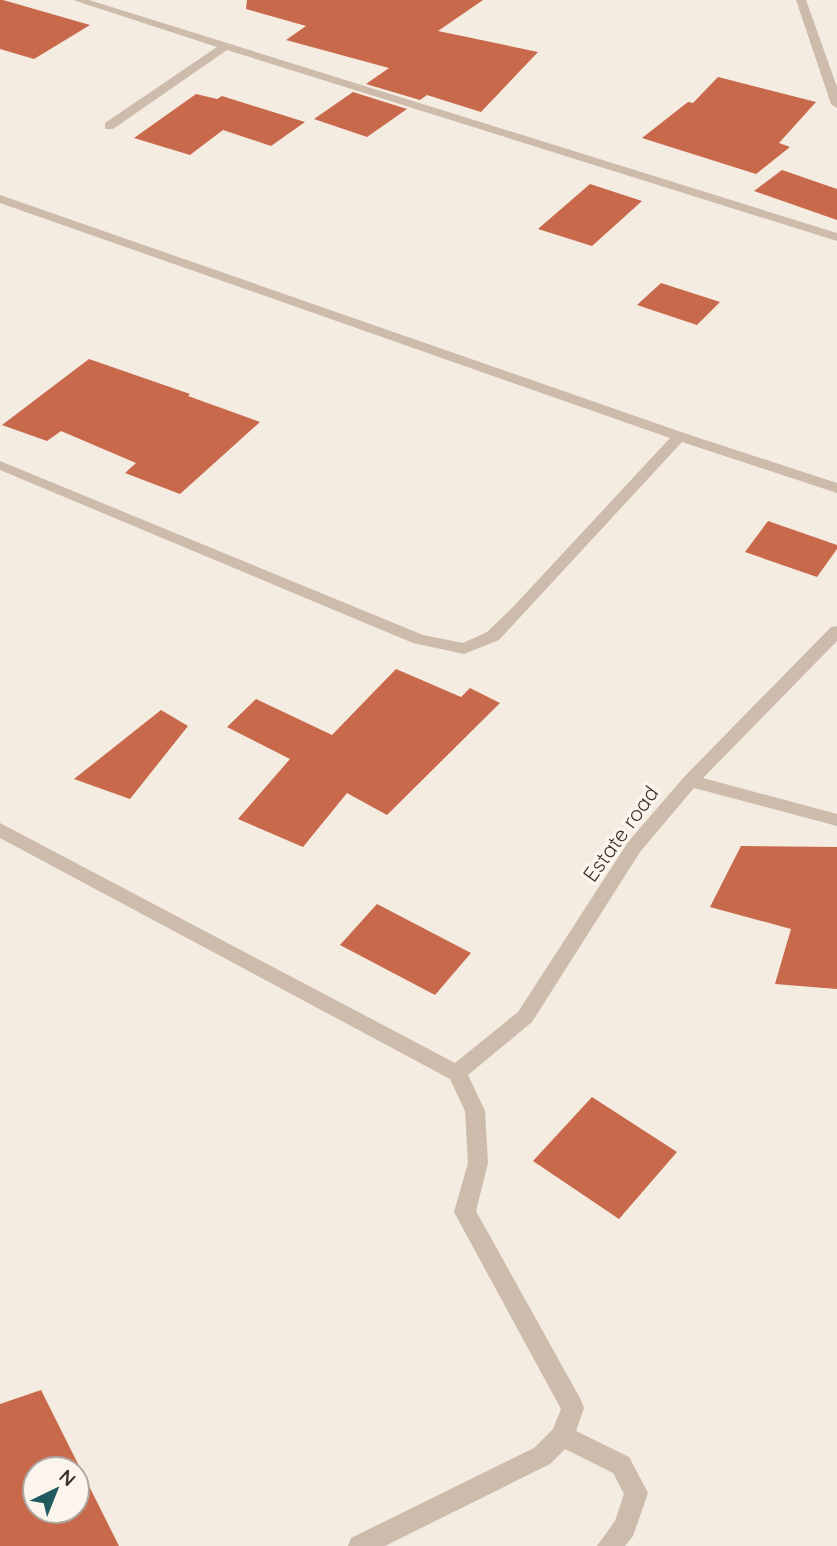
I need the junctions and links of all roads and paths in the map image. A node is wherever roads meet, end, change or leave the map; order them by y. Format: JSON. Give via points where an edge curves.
{"nodes":[{"id":1,"x":78,"y":0,"type":"edge"},
{"id":2,"x":801,"y":0,"type":"edge"},
{"id":3,"x":226,"y":46,"type":"junction"},
{"id":4,"x":837,"y":104,"type":"edge"},
{"id":5,"x":109,"y":126,"type":"dead end"},
{"id":6,"x":0,"y":199,"type":"edge"},
{"id":7,"x":837,"y":237,"type":"edge"},
{"id":8,"x":678,"y":436,"type":"junction"},
{"id":9,"x":0,"y":465,"type":"edge"},
{"id":10,"x":837,"y":488,"type":"edge"},
{"id":11,"x":837,"y":631,"type":"edge"},
{"id":12,"x":690,"y":781,"type":"junction"},
{"id":13,"x":837,"y":820,"type":"edge"},
{"id":14,"x":0,"y":830,"type":"edge"},
{"id":15,"x":457,"y":1073,"type":"junction"},
{"id":16,"x":562,"y":1436,"type":"junction"},
{"id":17,"x":360,"y":1546,"type":"edge"},
{"id":18,"x":609,"y":1546,"type":"edge"}],
"edges":[{"from":1,"to":3,"type":"street"},
{"from":2,"to":4,"type":"street"},
{"from":3,"to":5,"type":"street"},
{"from":3,"to":7,"type":"street"},
{"from":6,"to":8,"type":"street"},
{"from":8,"to":9,"type":"street","via":[[519,611],[493,636],[464,649],[419,639]]},
{"from":8,"to":10,"type":"street"},
{"from":11,"to":12,"type":"street","name":"Estate road"},
{"from":12,"to":13,"type":"street"},
{"from":12,"to":15,"type":"street","name":"Estate road","via":[[634,847],[525,1017]]},
{"from":14,"to":15,"type":"street"},
{"from":15,"to":16,"type":"street","via":[[475,1111],[478,1163],[465,1212],[573,1408]]},
{"from":16,"to":17,"type":"street","via":[[542,1456]]},
{"from":16,"to":18,"type":"street","via":[[621,1465],[636,1493],[625,1528]]}]}
